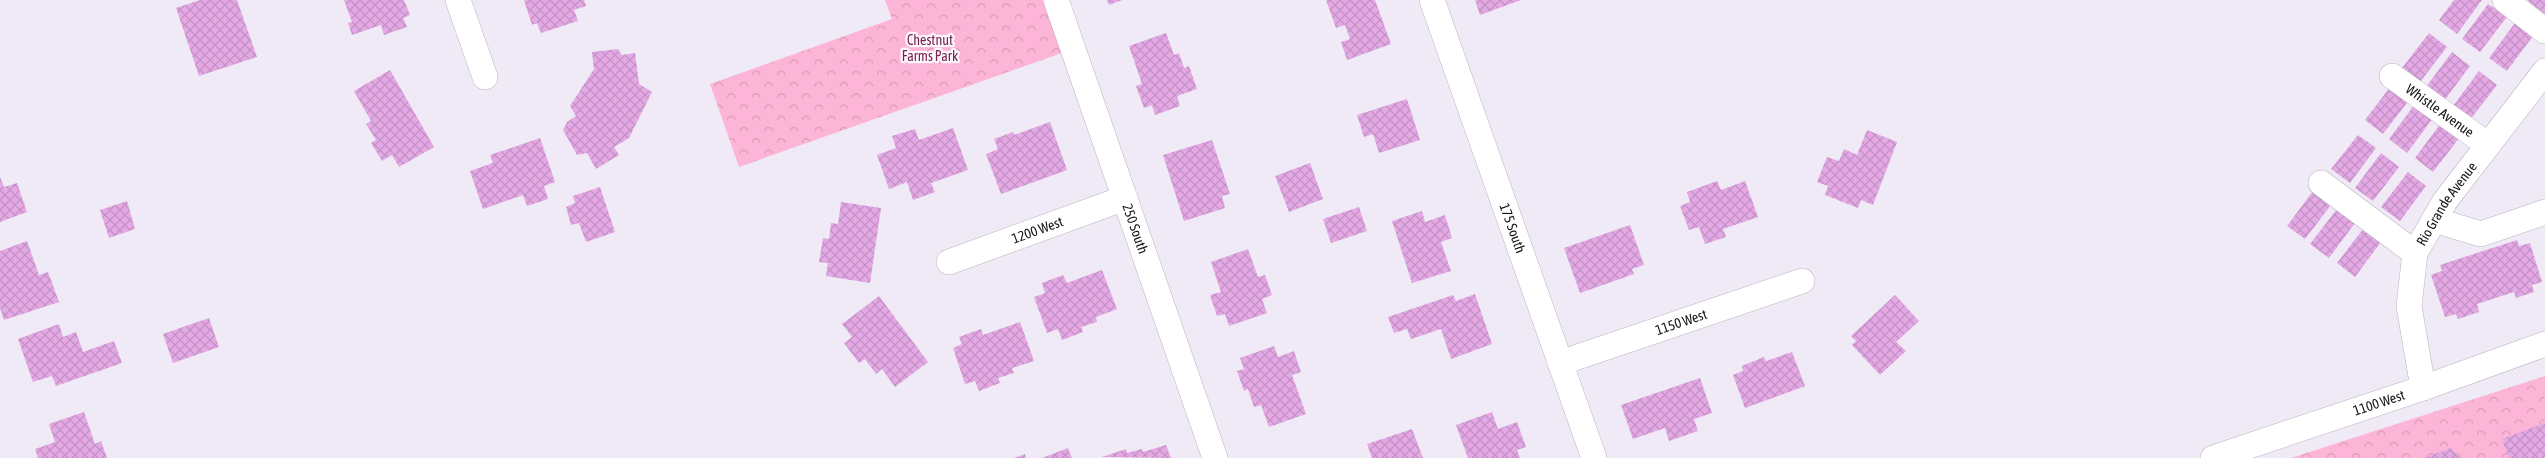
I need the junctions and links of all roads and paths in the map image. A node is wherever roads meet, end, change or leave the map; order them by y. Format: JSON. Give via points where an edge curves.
{"nodes":[{"id":1,"x":458,"y":0,"type":"edge"},
{"id":2,"x":1056,"y":0,"type":"edge"},
{"id":3,"x":1432,"y":0,"type":"edge"},
{"id":4,"x":2505,"y":0,"type":"edge"},
{"id":5,"x":2545,"y":31,"type":"edge"},
{"id":6,"x":2545,"y":71,"type":"edge"},
{"id":7,"x":2392,"y":76,"type":"dead end"},
{"id":8,"x":484,"y":77,"type":"dead end"},
{"id":9,"x":2488,"y":145,"type":"junction"},
{"id":10,"x":2322,"y":183,"type":"dead end"},
{"id":11,"x":1125,"y":198,"type":"junction"},
{"id":12,"x":2545,"y":212,"type":"edge"},
{"id":13,"x":2434,"y":220,"type":"junction"},
{"id":14,"x":2416,"y":253,"type":"junction"},
{"id":15,"x":949,"y":262,"type":"dead end"},
{"id":16,"x":1802,"y":281,"type":"dead end"},
{"id":17,"x":2545,"y":344,"type":"edge"},
{"id":18,"x":1560,"y":363,"type":"junction"},
{"id":19,"x":2423,"y":388,"type":"junction"},
{"id":20,"x":1215,"y":458,"type":"edge"},
{"id":21,"x":1594,"y":458,"type":"edge"},
{"id":22,"x":2213,"y":458,"type":"edge"}],
"edges":[{"from":1,"to":8,"type":"street"},
{"from":2,"to":11,"type":"street","name":"250 South"},
{"from":3,"to":18,"type":"street","name":"175 South"},
{"from":4,"to":5,"type":"street"},
{"from":6,"to":9,"type":"street","name":"Rio Grande Avenue"},
{"from":7,"to":9,"type":"street","name":"Whistle Avenue"},
{"from":9,"to":13,"type":"street","name":"Rio Grande Avenue"},
{"from":10,"to":14,"type":"street"},
{"from":11,"to":15,"type":"street","name":"1200 West"},
{"from":11,"to":20,"type":"street","name":"250 South"},
{"from":12,"to":13,"type":"street","via":[[2481,234]]},
{"from":13,"to":14,"type":"street","name":"Rio Grande Avenue"},
{"from":14,"to":19,"type":"street","name":"Rio Grande Avenue","via":[[2409,306]]},
{"from":16,"to":18,"type":"street","name":"1150 West"},
{"from":17,"to":19,"type":"street","name":"1100 West"},
{"from":18,"to":21,"type":"street","name":"175 South"},
{"from":19,"to":22,"type":"street","name":"1100 West"}]}
